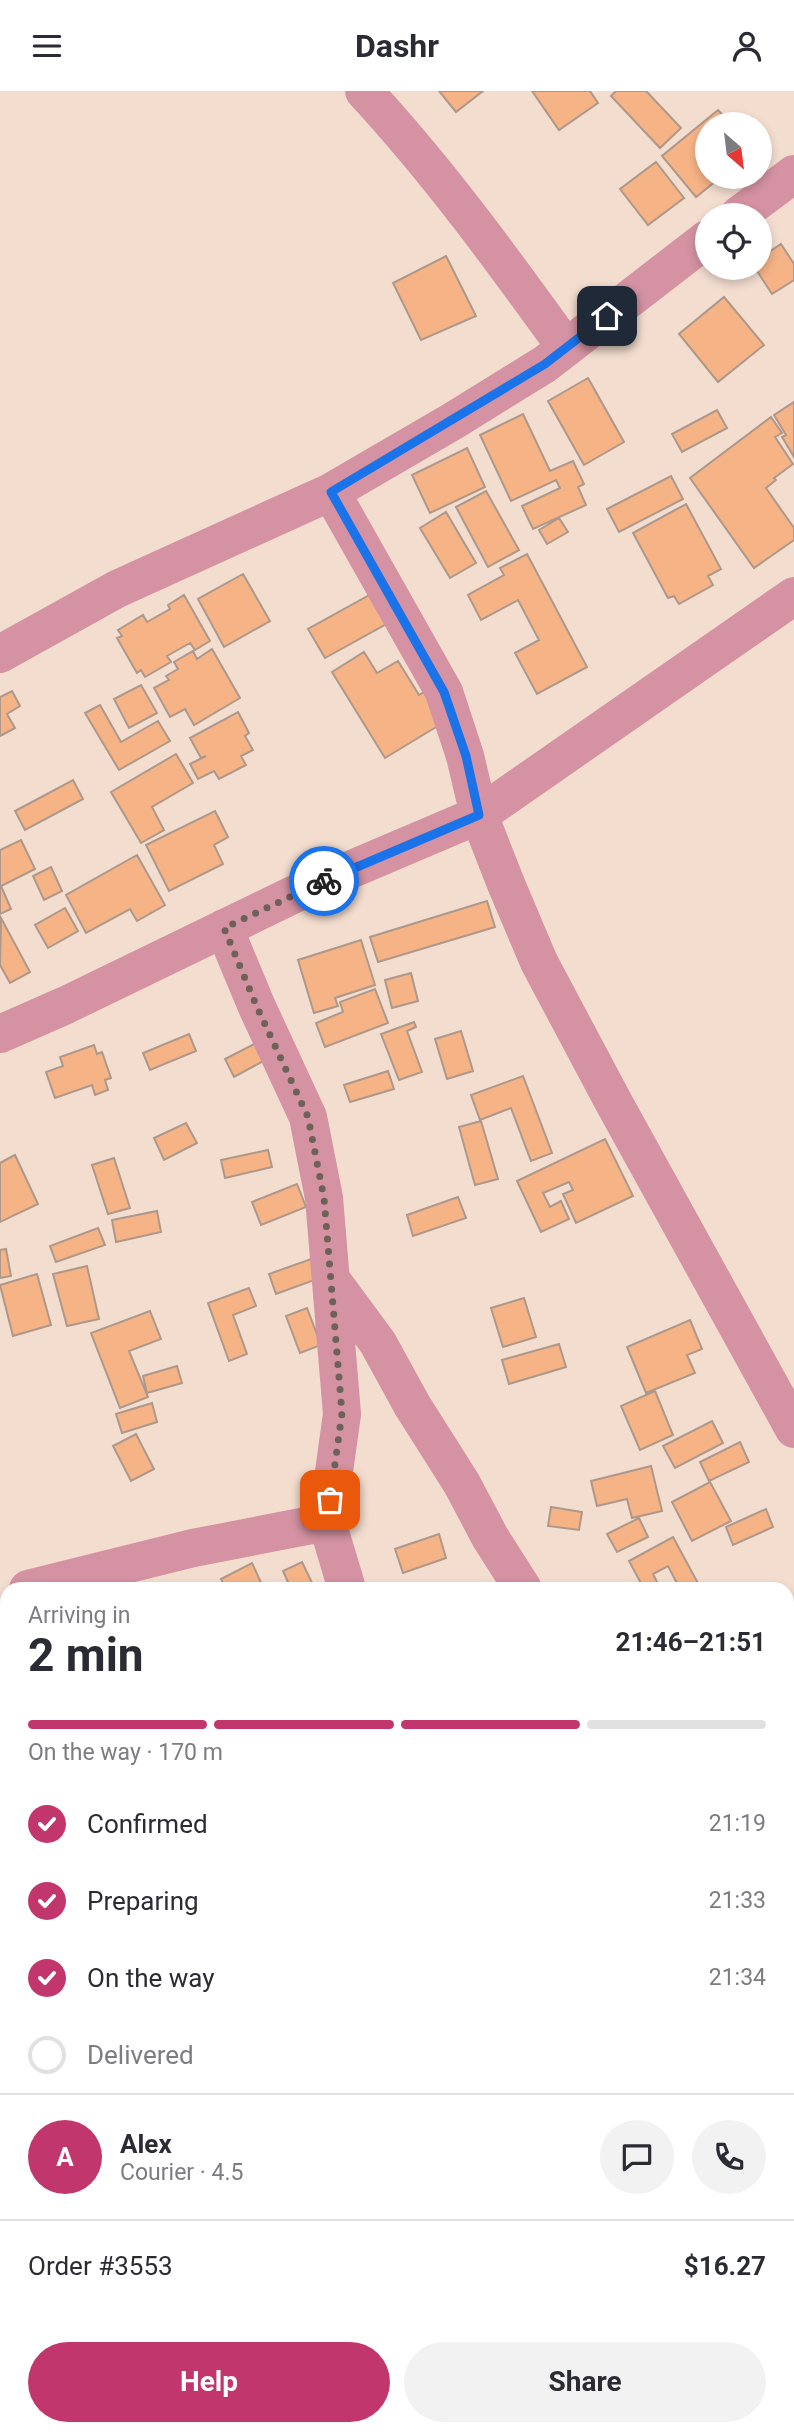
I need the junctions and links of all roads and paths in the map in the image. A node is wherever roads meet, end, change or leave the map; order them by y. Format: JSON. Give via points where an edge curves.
{"nodes":[{"id":1,"x":364,"y":91,"type":"edge"},
{"id":2,"x":794,"y":174,"type":"edge"},
{"id":3,"x":755,"y":203,"type":"edge"},
{"id":4,"x":695,"y":248,"type":"edge"},
{"id":5,"x":566,"y":348,"type":"junction"},
{"id":6,"x":331,"y":492,"type":"junction"},
{"id":7,"x":794,"y":596,"type":"edge"},
{"id":8,"x":0,"y":654,"type":"edge"},
{"id":9,"x":479,"y":815,"type":"junction"},
{"id":10,"x":224,"y":928,"type":"junction"},
{"id":11,"x":0,"y":1034,"type":"edge"},
{"id":12,"x":332,"y":1281,"type":"junction"},
{"id":13,"x":794,"y":1429,"type":"edge"},
{"id":14,"x":327,"y":1522,"type":"junction"},
{"id":15,"x":56,"y":1582,"type":"edge"},
{"id":16,"x":345,"y":1582,"type":"edge"},
{"id":17,"x":518,"y":1582,"type":"edge"}],
"edges":[{"from":1,"to":5,"type":"street","via":[[453,194]]},
{"from":2,"to":3,"type":"street"},
{"from":4,"to":5,"type":"street"},
{"from":5,"to":6,"type":"street"},
{"from":6,"to":8,"type":"street","via":[[117,589]]},
{"from":6,"to":9,"type":"street","via":[[444,692],[466,756]]},
{"from":7,"to":9,"type":"street"},
{"from":9,"to":10,"type":"street"},
{"from":9,"to":13,"type":"street","via":[[539,962]]},
{"from":10,"to":11,"type":"street"},
{"from":10,"to":12,"type":"street","via":[[308,1117],[324,1198]]},
{"from":12,"to":14,"type":"street","via":[[342,1413]]},
{"from":12,"to":17,"type":"street","via":[[377,1343]]},
{"from":14,"to":15,"type":"street","via":[[193,1548]]},
{"from":14,"to":16,"type":"street"}]}
